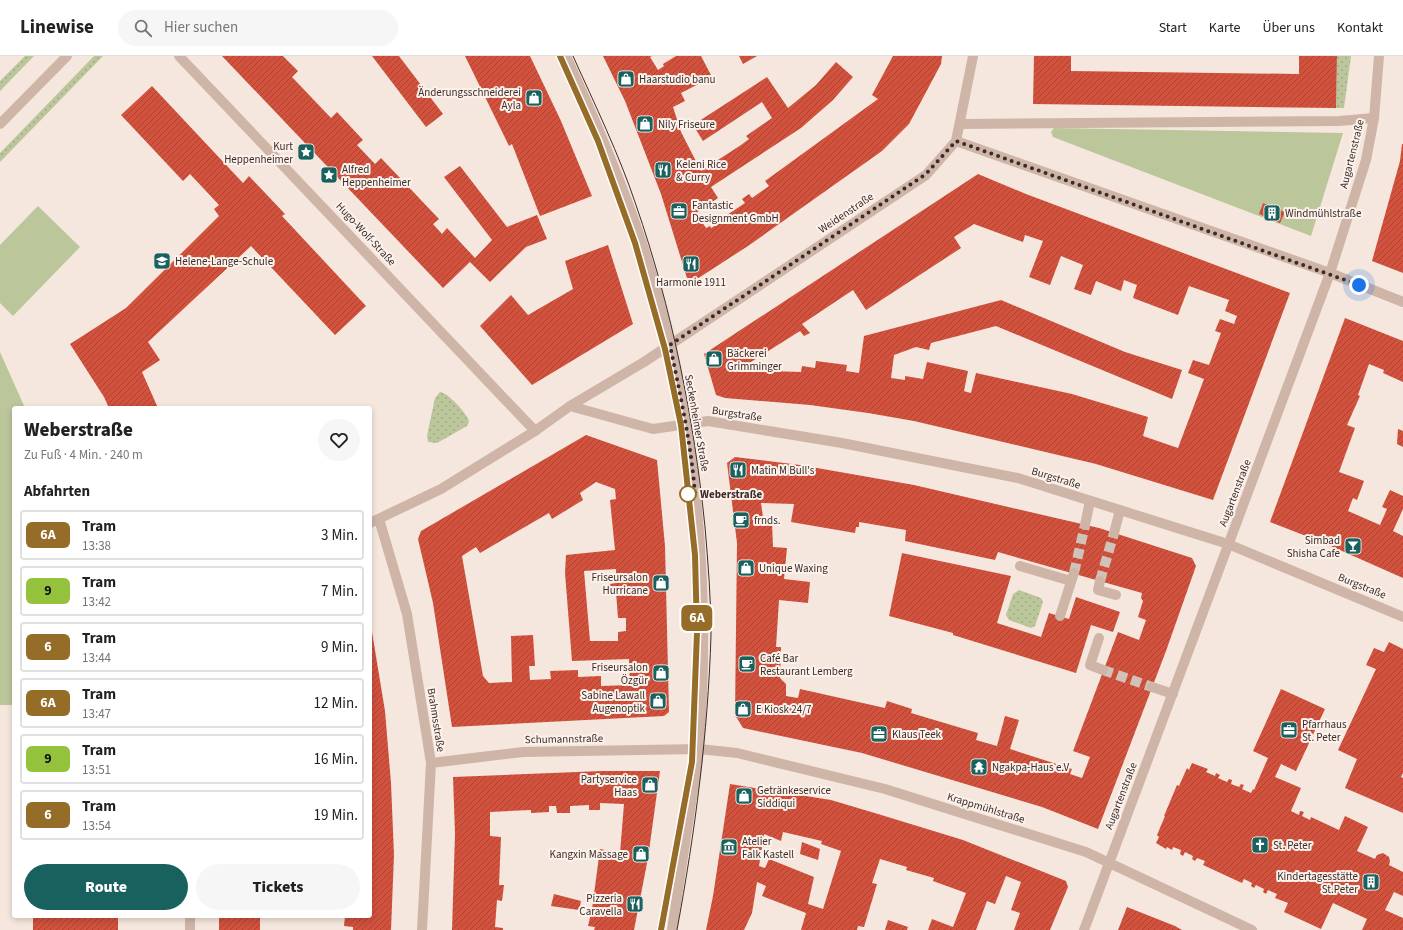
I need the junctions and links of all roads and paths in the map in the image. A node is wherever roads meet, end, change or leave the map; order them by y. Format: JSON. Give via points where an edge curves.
{"nodes":[{"id":1,"x":67,"y":56,"type":"edge"},
{"id":2,"x":179,"y":56,"type":"edge"},
{"id":3,"x":566,"y":56,"type":"edge"},
{"id":4,"x":973,"y":56,"type":"edge"},
{"id":5,"x":1379,"y":56,"type":"edge"},
{"id":6,"x":1374,"y":118,"type":"junction"},
{"id":7,"x":0,"y":124,"type":"edge"},
{"id":8,"x":960,"y":124,"type":"junction"},
{"id":9,"x":956,"y":141,"type":"junction"},
{"id":10,"x":1330,"y":273,"type":"junction"},
{"id":11,"x":1403,"y":302,"type":"edge"},
{"id":12,"x":670,"y":345,"type":"junction"},
{"id":13,"x":570,"y":406,"type":"junction"},
{"id":14,"x":687,"y":424,"type":"junction"},
{"id":15,"x":535,"y":430,"type":"junction"},
{"id":16,"x":1090,"y":501,"type":"junction"},
{"id":17,"x":1120,"y":510,"type":"junction"},
{"id":18,"x":375,"y":521,"type":"edge"},
{"id":19,"x":1085,"y":525,"type":"tunnel mouth"},
{"id":20,"x":1114,"y":533,"type":"tunnel mouth"},
{"id":21,"x":1228,"y":544,"type":"junction"},
{"id":22,"x":1020,"y":566,"type":"dead end"},
{"id":23,"x":1100,"y":581,"type":"dead end"},
{"id":24,"x":1116,"y":596,"type":"dead end"},
{"id":25,"x":1060,"y":616,"type":"dead end"},
{"id":26,"x":1403,"y":617,"type":"edge"},
{"id":27,"x":1099,"y":638,"type":"dead end"},
{"id":28,"x":1103,"y":670,"type":"tunnel mouth"},
{"id":29,"x":1152,"y":687,"type":"tunnel mouth"},
{"id":30,"x":1172,"y":694,"type":"junction"},
{"id":31,"x":699,"y":749,"type":"junction"},
{"id":32,"x":431,"y":763,"type":"junction"},
{"id":33,"x":1109,"y":863,"type":"junction"},
{"id":34,"x":190,"y":918,"type":"edge"},
{"id":35,"x":190,"y":930,"type":"edge"},
{"id":36,"x":422,"y":930,"type":"edge"},
{"id":37,"x":672,"y":930,"type":"edge"},
{"id":38,"x":1084,"y":930,"type":"edge"},
{"id":39,"x":1252,"y":930,"type":"edge"}],
"edges":[{"from":1,"to":7,"type":"street"},
{"from":2,"to":15,"type":"street","name":"Hugo-Wolf-Straße"},
{"from":3,"to":12,"type":"street","name":"Seckenheimer Straße","via":[[604,139],[630,208],[653,277]]},
{"from":4,"to":8,"type":"street","name":"Weidenstraße"},
{"from":5,"to":6,"type":"street","name":"Augartenstraße"},
{"from":6,"to":8,"type":"street","via":[[1339,121]]},
{"from":6,"to":10,"type":"street","name":"Augartenstraße","via":[[1366,160]]},
{"from":8,"to":9,"type":"street","name":"Weidenstraße"},
{"from":9,"to":10,"type":"street"},
{"from":9,"to":12,"type":"street","name":"Weidenstraße","via":[[926,174]]},
{"from":10,"to":11,"type":"street"},
{"from":10,"to":21,"type":"street","name":"Augartenstraße"},
{"from":12,"to":13,"type":"street"},
{"from":12,"to":14,"type":"street","name":"Seckenheimer Straße"},
{"from":13,"to":14,"type":"street","via":[[653,429]]},
{"from":13,"to":15,"type":"street"},
{"from":14,"to":16,"type":"street","name":"Burgstraße","via":[[708,421],[842,443],[1018,478]]},
{"from":14,"to":31,"type":"street","name":"Seckenheimer Straße","via":[[701,555],[703,632]]},
{"from":15,"to":18,"type":"street","via":[[441,489]]},
{"from":16,"to":17,"type":"street","name":"Burgstraße"},
{"from":16,"to":19,"type":"street"},
{"from":17,"to":20,"type":"street"},
{"from":17,"to":21,"type":"street","name":"Burgstraße"},
{"from":18,"to":32,"type":"street","name":"Brahmsstraße","via":[[407,614]]},
{"from":21,"to":26,"type":"street","name":"Burgstraße"},
{"from":21,"to":30,"type":"street","name":"Augartenstraße"},
{"from":22,"to":25,"type":"street","via":[[1072,577]]},
{"from":23,"to":24,"type":"street","via":[[1098,590]]},
{"from":27,"to":28,"type":"street","via":[[1090,665]]},
{"from":29,"to":30,"type":"street"},
{"from":30,"to":33,"type":"street","name":"Augartenstraße"},
{"from":31,"to":32,"type":"street","name":"Schumannstraße","via":[[523,752]]},
{"from":31,"to":33,"type":"street","name":"Krappmühlstraße","via":[[737,752],[885,789],[1086,852]]},
{"from":31,"to":37,"type":"street","name":"Seckenheimer Straße"},
{"from":32,"to":36,"type":"street","name":"Brahmsstraße"},
{"from":33,"to":38,"type":"street","name":"Augartenstraße"},
{"from":33,"to":39,"type":"street","name":"Krappmühlstraße"},
{"from":34,"to":35,"type":"street"}]}
